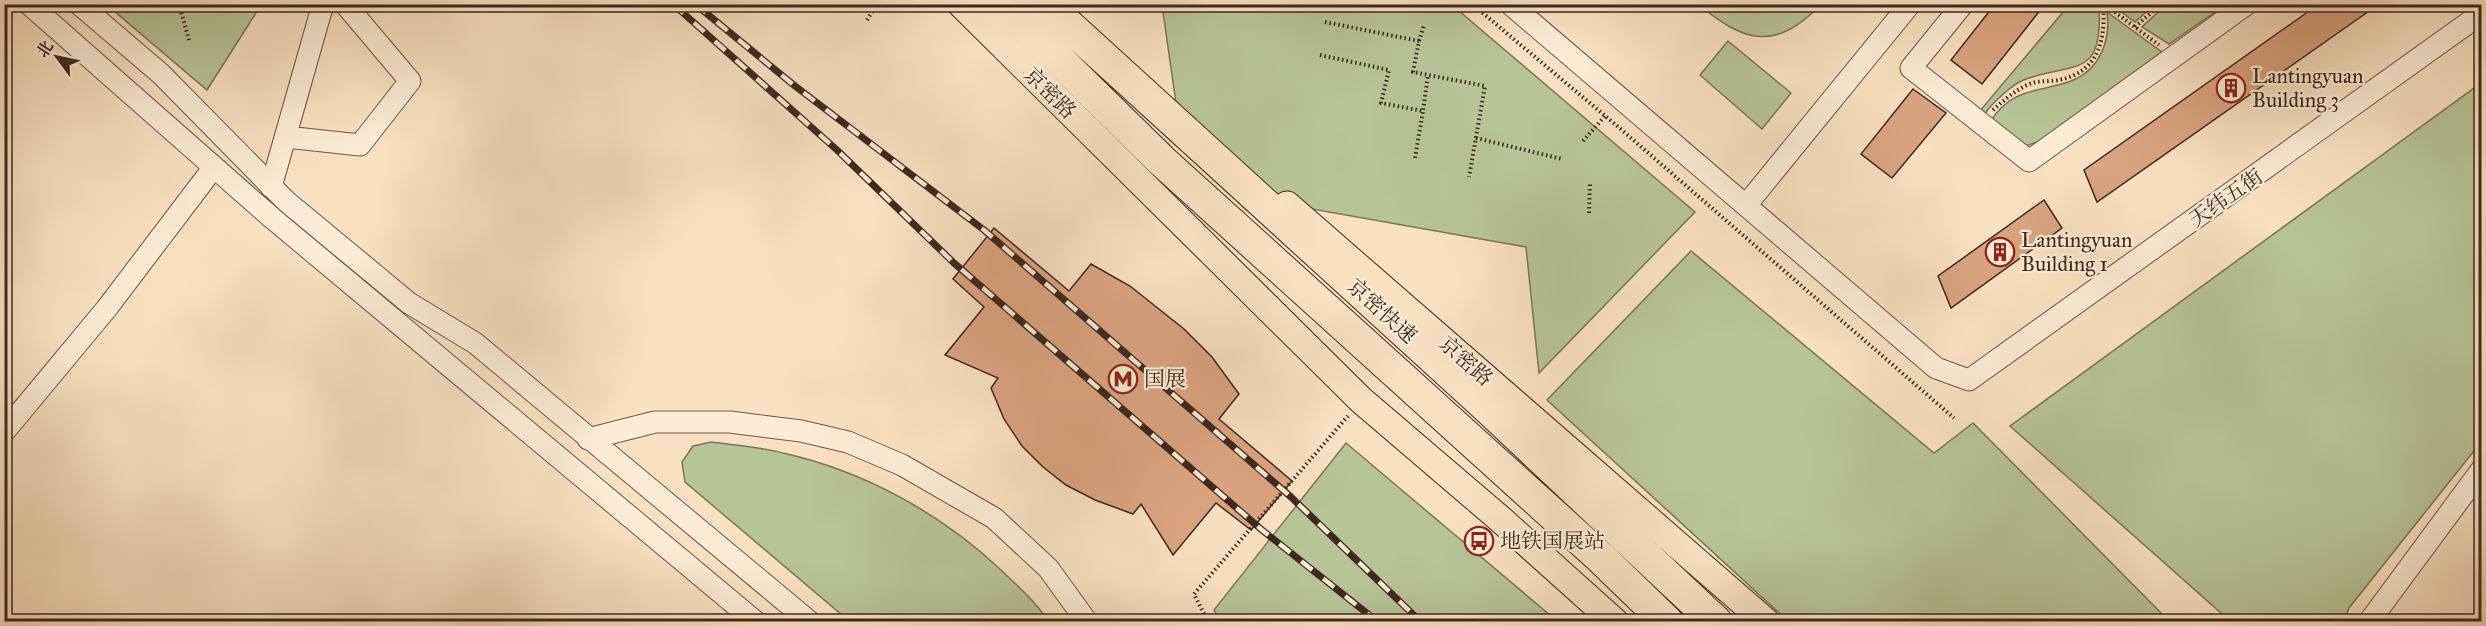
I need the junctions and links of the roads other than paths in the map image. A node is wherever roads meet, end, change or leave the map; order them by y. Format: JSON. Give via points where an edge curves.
{"nodes":[{"id":1,"x":29,"y":4,"type":"edge"},
{"id":2,"x":79,"y":4,"type":"edge"},
{"id":3,"x":323,"y":4,"type":"edge"},
{"id":4,"x":345,"y":4,"type":"edge"},
{"id":5,"x":961,"y":4,"type":"edge"},
{"id":6,"x":1002,"y":4,"type":"edge"},
{"id":7,"x":1045,"y":4,"type":"edge"},
{"id":8,"x":1059,"y":4,"type":"edge"},
{"id":9,"x":1510,"y":4,"type":"edge"},
{"id":10,"x":1910,"y":4,"type":"edge"},
{"id":11,"x":1963,"y":4,"type":"edge"},
{"id":12,"x":2247,"y":4,"type":"edge"},
{"id":13,"x":2481,"y":13,"type":"edge"},
{"id":14,"x":286,"y":137,"type":"junction"},
{"id":15,"x":214,"y":167,"type":"junction"},
{"id":16,"x":271,"y":187,"type":"junction"},
{"id":17,"x":1747,"y":204,"type":"junction"},
{"id":18,"x":4,"y":432,"type":"edge"},
{"id":19,"x":588,"y":439,"type":"junction"},
{"id":20,"x":2481,"y":470,"type":"edge"},
{"id":21,"x":756,"y":621,"type":"edge"},
{"id":22,"x":810,"y":621,"type":"edge"},
{"id":23,"x":1087,"y":621,"type":"edge"},
{"id":24,"x":1615,"y":621,"type":"edge"},
{"id":25,"x":1667,"y":621,"type":"edge"},
{"id":26,"x":1716,"y":621,"type":"edge"},
{"id":27,"x":1766,"y":621,"type":"edge"},
{"id":28,"x":2369,"y":621,"type":"edge"}],
"edges":[{"from":1,"to":15,"type":"street"},
{"from":2,"to":16,"type":"street","via":[[161,74]]},
{"from":3,"to":14,"type":"street"},
{"from":4,"to":14,"type":"street","via":[[410,81],[360,145]]},
{"from":5,"to":24,"type":"main road","name":"京密路","via":[[1361,400]]},
{"from":6,"to":25,"type":"highway","name":"京密快速","via":[[1161,160]]},
{"from":7,"to":26,"type":"highway","name":"京密快速"},
{"from":8,"to":27,"type":"main road","name":"京密路"},
{"from":9,"to":17,"type":"street"},
{"from":10,"to":17,"type":"street","via":[[1886,47]]},
{"from":11,"to":12,"type":"street","via":[[1911,68],[2029,161]]},
{"from":13,"to":17,"type":"street","name":"天纬五街","via":[[1969,380],[1936,368]]},
{"from":14,"to":16,"type":"street"},
{"from":15,"to":18,"type":"street","via":[[107,308]]},
{"from":15,"to":21,"type":"street"},
{"from":16,"to":19,"type":"street","via":[[409,303],[475,343]]},
{"from":19,"to":22,"type":"street"},
{"from":19,"to":23,"type":"street","via":[[655,422],[730,422],[801,430],[848,442],[902,465],[994,518],[1048,568]]},
{"from":20,"to":28,"type":"street"}]}
